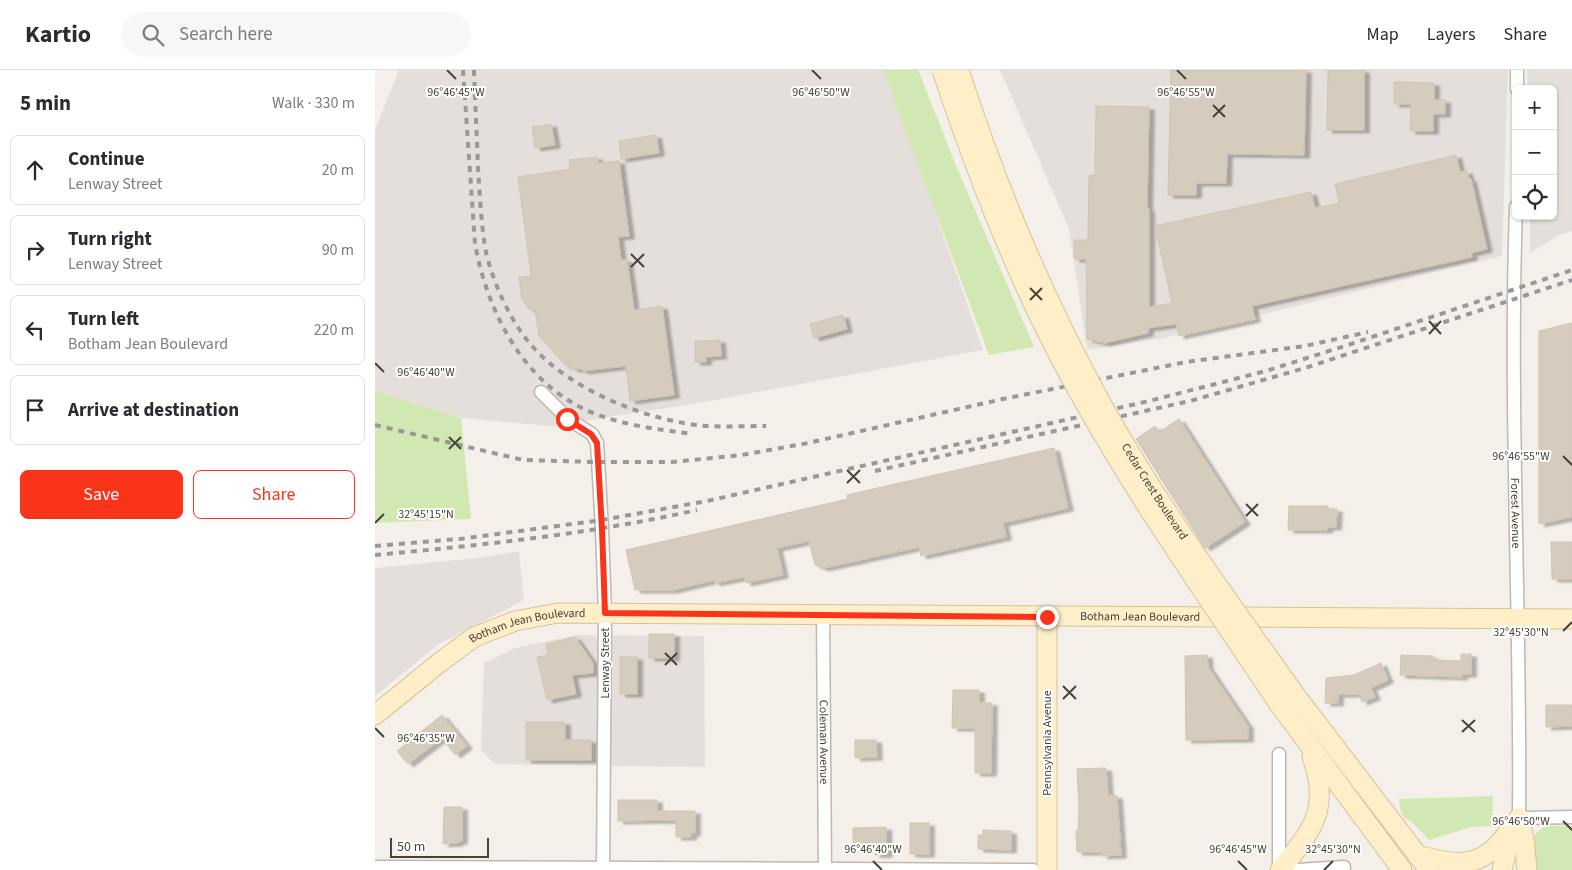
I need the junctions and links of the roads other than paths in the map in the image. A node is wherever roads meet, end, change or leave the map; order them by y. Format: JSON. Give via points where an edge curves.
{"nodes":[{"id":1,"x":942,"y":70,"type":"edge"},
{"id":2,"x":959,"y":70,"type":"edge"},
{"id":3,"x":1517,"y":70,"type":"edge"},
{"id":4,"x":1517,"y":85,"type":"edge"},
{"id":5,"x":1516,"y":220,"type":"edge"},
{"id":6,"x":541,"y":392,"type":"dead end"},
{"id":7,"x":605,"y":613,"type":"junction"},
{"id":8,"x":823,"y":616,"type":"junction"},
{"id":9,"x":1047,"y":617,"type":"junction"},
{"id":10,"x":1572,"y":619,"type":"edge"},
{"id":11,"x":1518,"y":620,"type":"junction"},
{"id":12,"x":1288,"y":700,"type":"junction"},
{"id":13,"x":375,"y":715,"type":"edge"},
{"id":14,"x":1307,"y":742,"type":"junction"},
{"id":15,"x":1279,"y":754,"type":"dead end"},
{"id":16,"x":1572,"y":816,"type":"edge"},
{"id":17,"x":1519,"y":818,"type":"junction"},
{"id":18,"x":1417,"y":855,"type":"junction"},
{"id":19,"x":375,"y":867,"type":"edge"},
{"id":20,"x":1344,"y":867,"type":"dead end"},
{"id":21,"x":825,"y":869,"type":"edge"},
{"id":22,"x":603,"y":870,"type":"edge"},
{"id":23,"x":1033,"y":870,"type":"edge"},
{"id":24,"x":1047,"y":870,"type":"edge"},
{"id":25,"x":1279,"y":870,"type":"edge"},
{"id":26,"x":1298,"y":870,"type":"edge"},
{"id":27,"x":1401,"y":870,"type":"edge"},
{"id":28,"x":1429,"y":870,"type":"edge"},
{"id":29,"x":1502,"y":870,"type":"edge"},
{"id":30,"x":1527,"y":870,"type":"edge"}],
"edges":[{"from":1,"to":12,"type":"main road","name":"Cedar Crest Boulevard","bridge":true,"via":[[995,219],[1063,363],[1124,471],[1163,532]]},
{"from":2,"to":12,"type":"main road","name":"Cedar Crest Boulevard","bridge":true,"via":[[1009,209],[1073,350],[1172,519]]},
{"from":3,"to":4,"type":"street"},
{"from":5,"to":11,"type":"street","name":"Forest Avenue","via":[[1513,298]]},
{"from":6,"to":7,"type":"street","name":"Lenway Street","via":[[567,419],[591,434],[597,443]]},
{"from":7,"to":8,"type":"main road","name":"Botham Jean Boulevard"},
{"from":7,"to":13,"type":"main road","name":"Botham Jean Boulevard","via":[[557,613],[515,621],[474,637]]},
{"from":7,"to":22,"type":"street","name":"Lenway Street"},
{"from":8,"to":9,"type":"main road","name":"Botham Jean Boulevard"},
{"from":8,"to":21,"type":"street","name":"Coleman Avenue"},
{"from":9,"to":11,"type":"main road","name":"Botham Jean Boulevard"},
{"from":9,"to":24,"type":"main road","name":"Pennsylvania Avenue"},
{"from":10,"to":11,"type":"main road","name":"Botham Jean Boulevard"},
{"from":11,"to":17,"type":"street","name":"Forest Avenue"},
{"from":12,"to":14,"type":"main road","name":"Cedar Crest Boulevard"},
{"from":12,"to":18,"type":"main road","name":"Cedar Crest Boulevard"},
{"from":14,"to":25,"type":"main road","via":[[1318,772],[1320,803],[1306,838]]},
{"from":14,"to":27,"type":"main road","name":"Cedar Crest Boulevard"},
{"from":15,"to":25,"type":"street"},
{"from":16,"to":17,"type":"street"},
{"from":17,"to":18,"type":"main road","via":[[1491,852],[1478,859],[1463,864]]},
{"from":17,"to":29,"type":"main road"},
{"from":17,"to":30,"type":"main road"},
{"from":18,"to":28,"type":"main road","name":"Cedar Crest Boulevard"},
{"from":19,"to":22,"type":"street"},
{"from":20,"to":26,"type":"street"},
{"from":21,"to":22,"type":"street"},
{"from":21,"to":23,"type":"street"}]}
